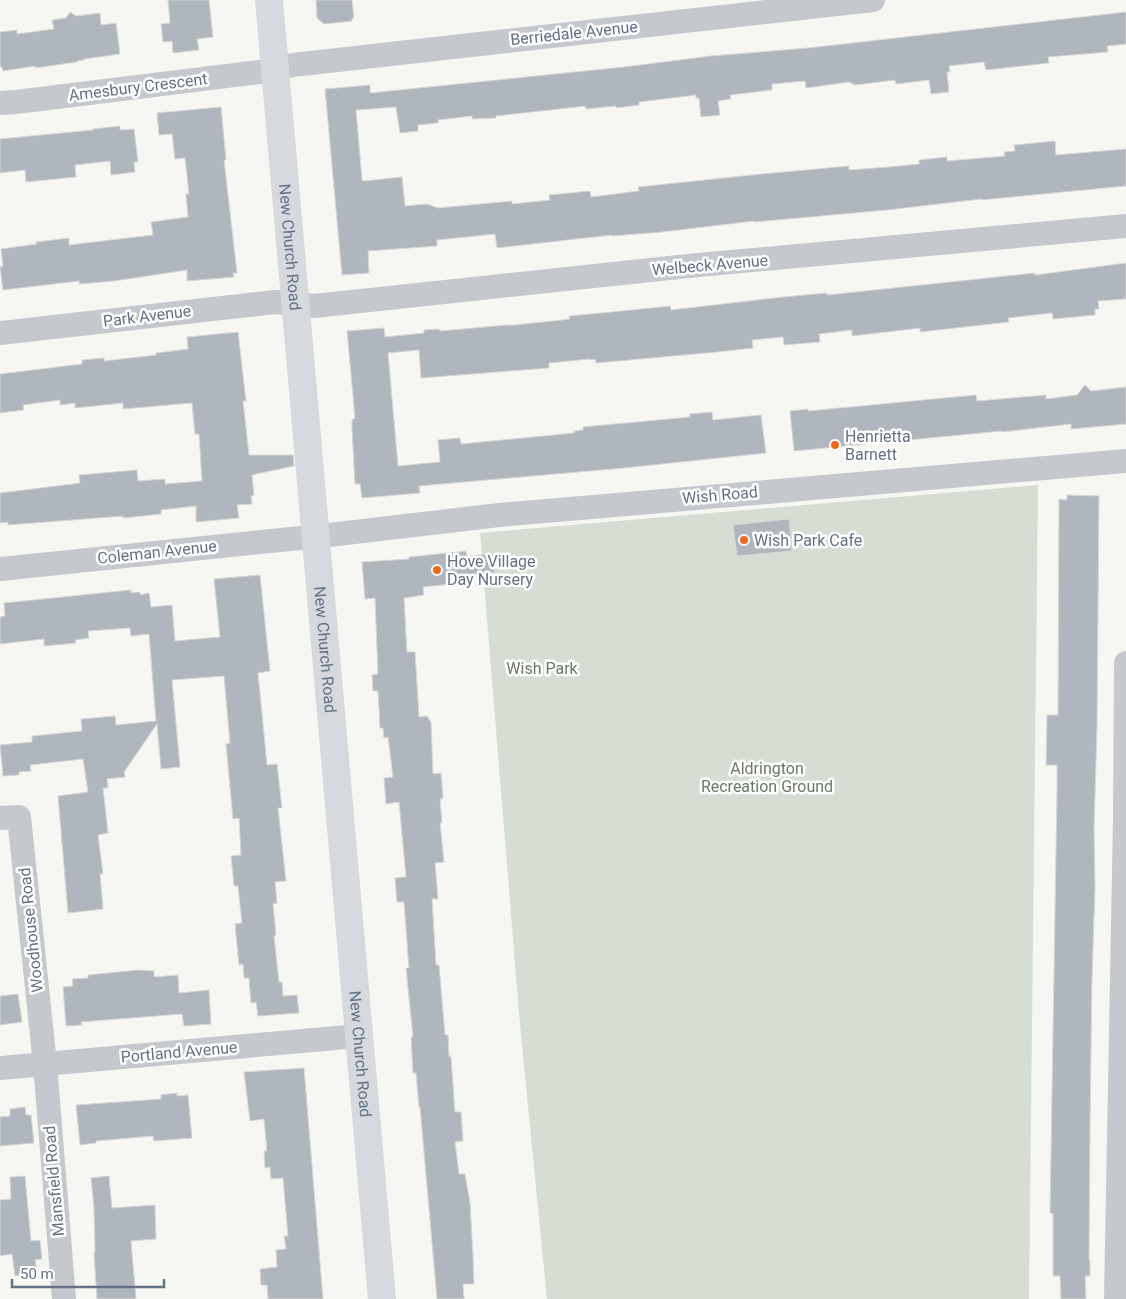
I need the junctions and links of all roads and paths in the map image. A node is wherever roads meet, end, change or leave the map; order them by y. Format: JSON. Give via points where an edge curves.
{"nodes":[{"id":1,"x":269,"y":0,"type":"edge"},
{"id":2,"x":873,"y":0,"type":"edge"},
{"id":3,"x":275,"y":70,"type":"junction"},
{"id":4,"x":0,"y":103,"type":"edge"},
{"id":5,"x":1126,"y":226,"type":"edge"},
{"id":6,"x":294,"y":304,"type":"junction"},
{"id":7,"x":0,"y":333,"type":"edge"},
{"id":8,"x":1126,"y":461,"type":"edge"},
{"id":9,"x":314,"y":536,"type":"junction"},
{"id":10,"x":0,"y":569,"type":"edge"},
{"id":11,"x":1126,"y":663,"type":"edge"},
{"id":12,"x":0,"y":818,"type":"edge"},
{"id":13,"x":1126,"y":818,"type":"edge"},
{"id":14,"x":1124,"y":992,"type":"edge"},
{"id":15,"x":358,"y":1036,"type":"junction"},
{"id":16,"x":45,"y":1064,"type":"junction"},
{"id":17,"x":0,"y":1068,"type":"edge"},
{"id":18,"x":1122,"y":1166,"type":"edge"},
{"id":19,"x":64,"y":1299,"type":"edge"},
{"id":20,"x":382,"y":1299,"type":"edge"},
{"id":21,"x":1116,"y":1299,"type":"edge"}],
"edges":[{"from":1,"to":3,"type":"main road","name":"New Church Road"},
{"from":2,"to":3,"type":"street","name":"Berriedale Avenue","via":[[294,65]]},
{"from":3,"to":4,"type":"street","name":"Amesbury Crescent"},
{"from":3,"to":6,"type":"main road","name":"New Church Road"},
{"from":5,"to":6,"type":"street","name":"Welbeck Avenue","via":[[688,266],[314,306]]},
{"from":6,"to":7,"type":"street","name":"Park Avenue","via":[[275,302]]},
{"from":6,"to":9,"type":"main road","name":"New Church Road"},
{"from":8,"to":9,"type":"street","name":"Wish Road","via":[[499,515]]},
{"from":9,"to":10,"type":"street","name":"Coleman Avenue"},
{"from":9,"to":15,"type":"main road","name":"New Church Road"},
{"from":11,"to":13,"type":"street"},
{"from":12,"to":16,"type":"street","name":"Woodhouse Road","via":[[20,817]]},
{"from":13,"to":14,"type":"street"},
{"from":14,"to":18,"type":"street"},
{"from":15,"to":16,"type":"street","name":"Portland Avenue"},
{"from":15,"to":20,"type":"main road","name":"New Church Road"},
{"from":16,"to":17,"type":"street","name":"Portland Avenue"},
{"from":16,"to":19,"type":"street","name":"Mansfield Road"},
{"from":18,"to":21,"type":"street"}]}
